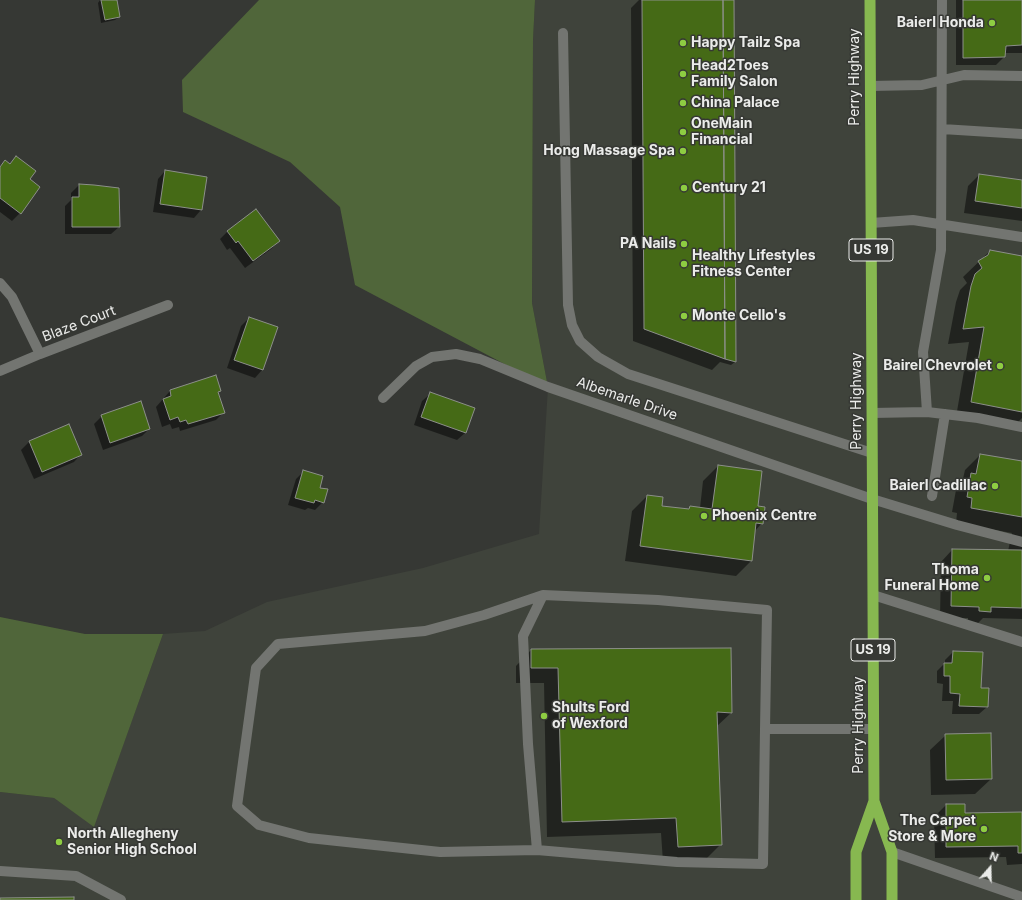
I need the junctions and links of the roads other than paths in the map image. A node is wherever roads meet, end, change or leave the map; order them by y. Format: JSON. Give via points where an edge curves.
{"nodes":[{"id":1,"x":870,"y":0,"type":"edge"},
{"id":2,"x":942,"y":0,"type":"edge"},
{"id":3,"x":563,"y":33,"type":"dead end"},
{"id":4,"x":1022,"y":76,"type":"edge"},
{"id":5,"x":942,"y":80,"type":"junction"},
{"id":6,"x":870,"y":86,"type":"junction"},
{"id":7,"x":942,"y":129,"type":"junction"},
{"id":8,"x":1022,"y":134,"type":"edge"},
{"id":9,"x":871,"y":223,"type":"junction"},
{"id":10,"x":942,"y":224,"type":"junction"},
{"id":11,"x":1022,"y":237,"type":"edge"},
{"id":12,"x":0,"y":283,"type":"edge"},
{"id":13,"x":168,"y":305,"type":"dead end"},
{"id":14,"x":40,"y":354,"type":"junction"},
{"id":15,"x":0,"y":371,"type":"edge"},
{"id":16,"x":384,"y":398,"type":"dead end"},
{"id":17,"x":927,"y":412,"type":"junction"},
{"id":18,"x":872,"y":413,"type":"junction"},
{"id":19,"x":945,"y":414,"type":"junction"},
{"id":20,"x":1022,"y":427,"type":"edge"},
{"id":21,"x":872,"y":453,"type":"junction"},
{"id":22,"x":932,"y":496,"type":"dead end"},
{"id":23,"x":872,"y":499,"type":"junction"},
{"id":24,"x":1022,"y":542,"type":"edge"},
{"id":25,"x":543,"y":595,"type":"junction"},
{"id":26,"x":873,"y":595,"type":"junction"},
{"id":27,"x":1022,"y":642,"type":"edge"},
{"id":28,"x":765,"y":729,"type":"junction"},
{"id":29,"x":874,"y":729,"type":"junction"},
{"id":30,"x":874,"y":801,"type":"junction"},
{"id":31,"x":537,"y":850,"type":"junction"},
{"id":32,"x":892,"y":852,"type":"junction"},
{"id":33,"x":0,"y":871,"type":"edge"},
{"id":34,"x":1022,"y":897,"type":"edge"},
{"id":35,"x":121,"y":900,"type":"edge"},
{"id":36,"x":856,"y":900,"type":"edge"},
{"id":37,"x":892,"y":900,"type":"edge"}],
"edges":[{"from":1,"to":6,"type":"highway","name":"Perry Highway","number":"US 19"},
{"from":2,"to":5,"type":"street"},
{"from":3,"to":21,"type":"street","via":[[568,305],[572,325],[580,341],[598,357],[628,374]]},
{"from":4,"to":5,"type":"street","via":[[964,75]]},
{"from":5,"to":6,"type":"street","via":[[922,85]]},
{"from":5,"to":7,"type":"street"},
{"from":6,"to":9,"type":"highway","name":"Perry Highway","number":"US 19"},
{"from":7,"to":8,"type":"street"},
{"from":7,"to":10,"type":"street"},
{"from":9,"to":10,"type":"street","via":[[913,220]]},
{"from":9,"to":18,"type":"highway","name":"Perry Highway","number":"US 19"},
{"from":10,"to":11,"type":"street"},
{"from":10,"to":17,"type":"street","via":[[941,250],[923,352]]},
{"from":12,"to":14,"type":"street","via":[[12,297]]},
{"from":13,"to":14,"type":"street","name":"Blaze Court"},
{"from":14,"to":15,"type":"street","name":"Blaze Court"},
{"from":16,"to":23,"type":"street","name":"Albemarle Drive","via":[[416,366],[432,357],[456,354],[480,360],[548,387]]},
{"from":17,"to":18,"type":"street"},
{"from":17,"to":19,"type":"street"},
{"from":18,"to":21,"type":"highway","name":"Perry Highway","number":"US 19"},
{"from":19,"to":20,"type":"street"},
{"from":19,"to":22,"type":"street"},
{"from":21,"to":23,"type":"highway","name":"Perry Highway","number":"US 19"},
{"from":23,"to":24,"type":"street","name":"Albemarle Drive"},
{"from":23,"to":26,"type":"highway","name":"Perry Highway","number":"US 19"},
{"from":25,"to":28,"type":"street","via":[[658,600],[767,610]]},
{"from":25,"to":31,"type":"street","via":[[523,636],[528,744]]},
{"from":25,"to":31,"type":"street","via":[[425,631],[278,644],[256,668],[237,806],[259,825],[309,838],[440,852]]},
{"from":26,"to":27,"type":"street"},
{"from":26,"to":29,"type":"highway","name":"Perry Highway","number":"US 19"},
{"from":28,"to":29,"type":"street"},
{"from":28,"to":31,"type":"street","via":[[763,864],[678,862]]},
{"from":29,"to":30,"type":"highway","name":"Perry Highway","number":"US 19"},
{"from":30,"to":32,"type":"highway","name":"Perry Highway","number":"US 19"},
{"from":30,"to":36,"type":"highway","name":"Perry Highway","number":"US 19","via":[[856,852]]},
{"from":32,"to":34,"type":"street"},
{"from":32,"to":37,"type":"highway","name":"Perry Highway","number":"US 19"},
{"from":33,"to":35,"type":"street","via":[[76,876]]}]}
